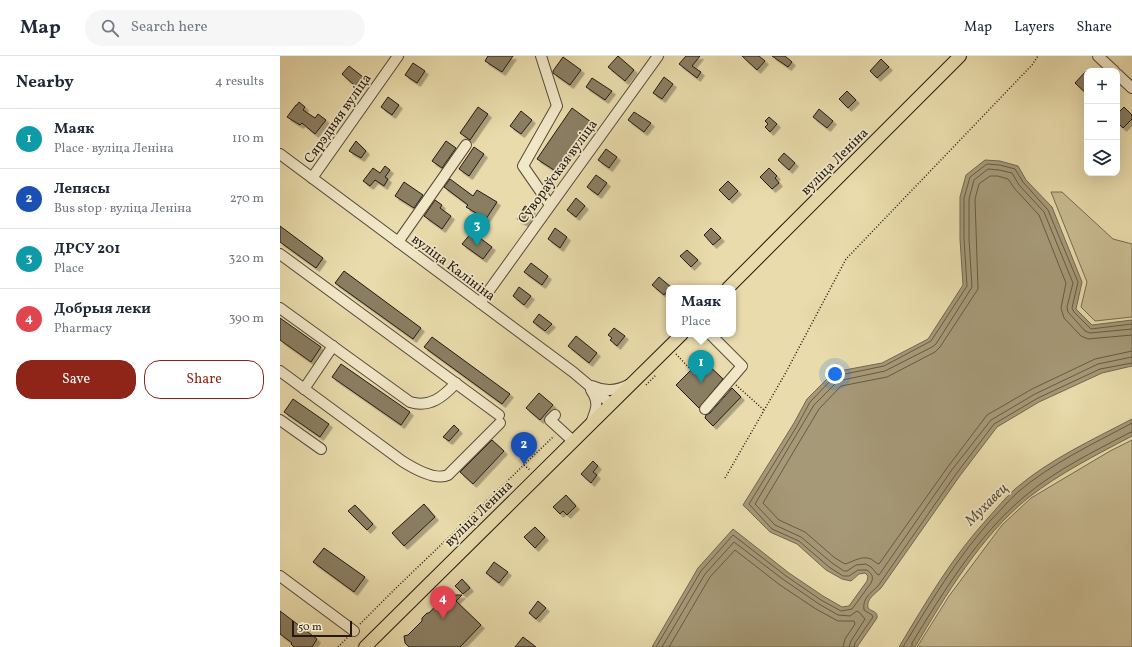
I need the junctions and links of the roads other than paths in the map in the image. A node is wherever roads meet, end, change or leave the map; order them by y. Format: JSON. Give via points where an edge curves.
{"nodes":[{"id":1,"x":398,"y":56,"type":"edge"},
{"id":2,"x":541,"y":56,"type":"edge"},
{"id":3,"x":658,"y":56,"type":"edge"},
{"id":4,"x":960,"y":56,"type":"edge"},
{"id":5,"x":1098,"y":56,"type":"edge"},
{"id":6,"x":1111,"y":68,"type":"edge"},
{"id":7,"x":1120,"y":77,"type":"edge"},
{"id":8,"x":1132,"y":88,"type":"edge"},
{"id":9,"x":466,"y":145,"type":"dead end"},
{"id":10,"x":280,"y":154,"type":"edge"},
{"id":11,"x":312,"y":178,"type":"junction"},
{"id":12,"x":550,"y":205,"type":"junction"},
{"id":13,"x":398,"y":242,"type":"junction"},
{"id":14,"x":280,"y":254,"type":"edge"},
{"id":15,"x":731,"y":285,"type":"edge"},
{"id":16,"x":480,"y":303,"type":"junction"},
{"id":17,"x":280,"y":308,"type":"edge"},
{"id":18,"x":679,"y":337,"type":"edge"},
{"id":19,"x":713,"y":337,"type":"edge"},
{"id":20,"x":333,"y":346,"type":"junction"},
{"id":21,"x":280,"y":371,"type":"edge"},
{"id":22,"x":585,"y":382,"type":"junction"},
{"id":23,"x":456,"y":383,"type":"junction"},
{"id":24,"x":632,"y":383,"type":"junction"},
{"id":25,"x":304,"y":388,"type":"junction"},
{"id":26,"x":611,"y":404,"type":"junction"},
{"id":27,"x":705,"y":409,"type":"dead end"},
{"id":28,"x":555,"y":415,"type":"dead end"},
{"id":29,"x":280,"y":420,"type":"edge"},
{"id":30,"x":591,"y":423,"type":"junction"},
{"id":31,"x":573,"y":441,"type":"junction"},
{"id":32,"x":321,"y":449,"type":"dead end"},
{"id":33,"x":280,"y":576,"type":"edge"},
{"id":34,"x":354,"y":631,"type":"road end"},
{"id":35,"x":365,"y":647,"type":"edge"}],
"edges":[{"from":1,"to":11,"type":"street","name":"Сярэдняя вуліца"},
{"from":2,"to":12,"type":"street","via":[[557,106],[523,166]]},
{"from":3,"to":12,"type":"street","name":"Сувораўская вуліца"},
{"from":4,"to":15,"type":"main road","name":"вуліца Леніна"},
{"from":5,"to":6,"type":"street"},
{"from":7,"to":8,"type":"street"},
{"from":9,"to":13,"type":"street"},
{"from":10,"to":11,"type":"street","name":"вуліца Калініна"},
{"from":11,"to":13,"type":"street","name":"вуліца Калініна"},
{"from":12,"to":16,"type":"street","name":"Сувораўская вуліца"},
{"from":13,"to":16,"type":"street","name":"вуліца Калініна"},
{"from":14,"to":23,"type":"street"},
{"from":16,"to":22,"type":"street","name":"вуліца Калініна"},
{"from":17,"to":20,"type":"street"},
{"from":18,"to":24,"type":"main road","name":"вуліца Леніна"},
{"from":19,"to":27,"type":"street","via":[[742,366]]},
{"from":20,"to":23,"type":"street","via":[[410,402],[425,404],[434,401],[447,393]]},
{"from":20,"to":25,"type":"street"},
{"from":21,"to":25,"type":"street"},
{"from":22,"to":24,"type":"street","via":[[607,390]]},
{"from":22,"to":26,"type":"street","name":"вуліца Калініна"},
{"from":22,"to":30,"type":"street","via":[[597,400]]},
{"from":23,"to":25,"type":"street","via":[[500,419],[448,475],[441,477],[416,470],[402,461]]},
{"from":24,"to":26,"type":"main road","name":"вуліца Леніна"},
{"from":26,"to":30,"type":"main road","name":"вуліца Леніна"},
{"from":28,"to":31,"type":"street","via":[[550,420]]},
{"from":29,"to":32,"type":"street"},
{"from":30,"to":31,"type":"main road","name":"вуліца Леніна"},
{"from":31,"to":35,"type":"main road","name":"вуліца Леніна"},
{"from":33,"to":34,"type":"street"}]}
